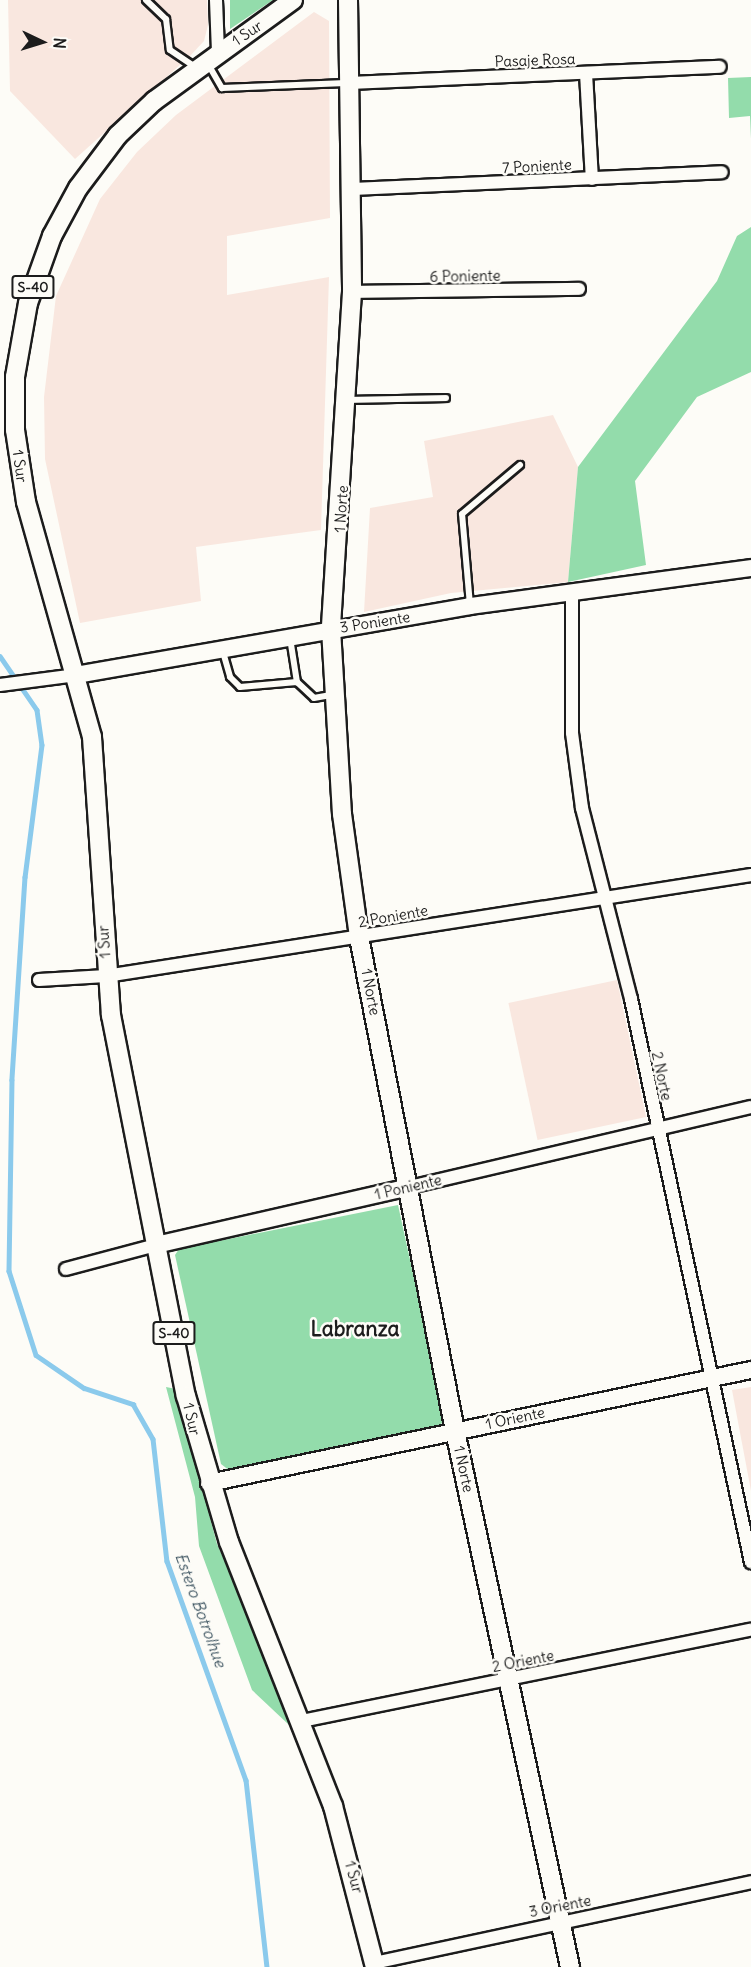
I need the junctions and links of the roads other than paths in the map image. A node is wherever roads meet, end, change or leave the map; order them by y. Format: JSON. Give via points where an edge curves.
{"nodes":[{"id":1,"x":146,"y":0,"type":"edge"},
{"id":2,"x":216,"y":0,"type":"edge"},
{"id":3,"x":293,"y":0,"type":"edge"},
{"id":4,"x":336,"y":0,"type":"edge"},
{"id":5,"x":348,"y":0,"type":"edge"},
{"id":6,"x":349,"y":25,"type":"junction"},
{"id":7,"x":207,"y":60,"type":"junction"},
{"id":8,"x":720,"y":67,"type":"dead end"},
{"id":9,"x":586,"y":73,"type":"junction"},
{"id":10,"x":351,"y":83,"type":"junction"},
{"id":11,"x":722,"y":172,"type":"dead end"},
{"id":12,"x":592,"y":179,"type":"junction"},
{"id":13,"x":353,"y":189,"type":"junction"},
{"id":14,"x":579,"y":289,"type":"dead end"},
{"id":15,"x":352,"y":292,"type":"junction"},
{"id":16,"x":446,"y":398,"type":"dead end"},
{"id":17,"x":348,"y":400,"type":"junction"},
{"id":18,"x":520,"y":465,"type":"dead end"},
{"id":19,"x":751,"y":568,"type":"edge"},
{"id":20,"x":572,"y":593,"type":"junction"},
{"id":21,"x":470,"y":606,"type":"junction"},
{"id":22,"x":331,"y":629,"type":"junction"},
{"id":23,"x":290,"y":636,"type":"junction"},
{"id":24,"x":222,"y":649,"type":"junction"},
{"id":25,"x":76,"y":675,"type":"junction"},
{"id":26,"x":297,"y":682,"type":"junction"},
{"id":27,"x":1,"y":685,"type":"edge"},
{"id":28,"x":331,"y":695,"type":"junction"},
{"id":29,"x":751,"y":875,"type":"edge"},
{"id":30,"x":604,"y":895,"type":"junction"},
{"id":31,"x":359,"y":937,"type":"junction"},
{"id":32,"x":106,"y":976,"type":"junction"},
{"id":33,"x":39,"y":980,"type":"dead end"},
{"id":34,"x":751,"y":1107,"type":"edge"},
{"id":35,"x":658,"y":1126,"type":"junction"},
{"id":36,"x":410,"y":1187,"type":"junction"},
{"id":37,"x":156,"y":1245,"type":"junction"},
{"id":38,"x":66,"y":1269,"type":"dead end"},
{"id":39,"x":751,"y":1370,"type":"edge"},
{"id":40,"x":713,"y":1378,"type":"junction"},
{"id":41,"x":455,"y":1431,"type":"junction"},
{"id":42,"x":208,"y":1483,"type":"junction"},
{"id":43,"x":751,"y":1562,"type":"edge"},
{"id":44,"x":751,"y":1630,"type":"edge"},
{"id":45,"x":508,"y":1678,"type":"junction"},
{"id":46,"x":302,"y":1721,"type":"junction"},
{"id":47,"x":751,"y":1882,"type":"edge"},
{"id":48,"x":560,"y":1922,"type":"junction"},
{"id":49,"x":375,"y":1965,"type":"edge"},
{"id":50,"x":570,"y":1967,"type":"edge"}],
"edges":[{"from":1,"to":7,"type":"lane","via":[[166,19],[170,50]]},
{"from":2,"to":7,"type":"street"},
{"from":3,"to":7,"type":"main road","name":"1 Sur","number":"S-40"},
{"from":4,"to":6,"type":"main road"},
{"from":5,"to":6,"type":"main road","name":"1 Norte"},
{"from":6,"to":10,"type":"main road","name":"1 Norte"},
{"from":7,"to":10,"type":"lane","via":[[222,88]]},
{"from":7,"to":25,"type":"main road","name":"1 Sur","number":"S-40","via":[[134,119],[78,188],[49,244],[22,325],[14,403],[21,478]]},
{"from":8,"to":9,"type":"street","name":"Pasaje Rosa"},
{"from":9,"to":10,"type":"street","name":"Pasaje Rosa"},
{"from":9,"to":12,"type":"street"},
{"from":10,"to":13,"type":"main road","name":"1 Norte"},
{"from":11,"to":12,"type":"street","name":"7 Poniente"},
{"from":12,"to":13,"type":"street","name":"7 Poniente"},
{"from":13,"to":15,"type":"main road","name":"1 Norte"},
{"from":14,"to":15,"type":"street","name":"6 Poniente"},
{"from":15,"to":17,"type":"main road","name":"1 Norte"},
{"from":16,"to":17,"type":"lane"},
{"from":17,"to":22,"type":"main road","name":"1 Norte"},
{"from":18,"to":21,"type":"lane","via":[[462,514]]},
{"from":19,"to":20,"type":"street","name":"3 Poniente"},
{"from":20,"to":21,"type":"street","name":"3 Poniente"},
{"from":20,"to":30,"type":"street","name":"2 Norte","via":[[572,733],[582,808]]},
{"from":21,"to":22,"type":"street","name":"3 Poniente"},
{"from":22,"to":23,"type":"street","name":"3 Poniente"},
{"from":22,"to":28,"type":"main road","name":"1 Norte"},
{"from":23,"to":24,"type":"street","name":"3 Poniente"},
{"from":23,"to":26,"type":"lane"},
{"from":24,"to":25,"type":"street","name":"3 Poniente"},
{"from":24,"to":26,"type":"lane","via":[[230,677],[240,687]]},
{"from":25,"to":27,"type":"street","name":"3 Poniente"},
{"from":25,"to":32,"type":"main road","name":"1 Sur","number":"S-40","via":[[92,737]]},
{"from":26,"to":28,"type":"lane","via":[[314,698]]},
{"from":28,"to":31,"type":"main road","name":"1 Norte"},
{"from":29,"to":30,"type":"street","name":"2 Poniente"},
{"from":30,"to":31,"type":"street","name":"2 Poniente"},
{"from":30,"to":35,"type":"street","name":"2 Norte"},
{"from":31,"to":32,"type":"street","name":"2 Poniente"},
{"from":31,"to":36,"type":"main road","name":"1 Norte"},
{"from":32,"to":33,"type":"street","name":"2 Poniente"},
{"from":32,"to":37,"type":"main road","name":"1 Sur","number":"S-40"},
{"from":34,"to":35,"type":"street","name":"1 Poniente"},
{"from":35,"to":36,"type":"street","name":"1 Poniente"},
{"from":35,"to":40,"type":"street","name":"2 Norte"},
{"from":36,"to":37,"type":"street","name":"1 Poniente"},
{"from":36,"to":41,"type":"main road","name":"1 Norte"},
{"from":37,"to":38,"type":"street","name":"1 Poniente"},
{"from":37,"to":42,"type":"main road","name":"1 Sur","number":"S-40"},
{"from":39,"to":40,"type":"street","name":"1 Oriente"},
{"from":40,"to":41,"type":"street","name":"1 Oriente"},
{"from":40,"to":43,"type":"street","name":"2 Norte"},
{"from":41,"to":42,"type":"street","name":"1 Oriente"},
{"from":41,"to":45,"type":"main road","name":"1 Norte"},
{"from":42,"to":46,"type":"main road","name":"1 Sur","number":"S-40"},
{"from":44,"to":45,"type":"street","name":"2 Oriente"},
{"from":45,"to":46,"type":"street","name":"2 Oriente"},
{"from":45,"to":48,"type":"main road","name":"1 Norte"},
{"from":46,"to":49,"type":"main road","name":"1 Sur","number":"S-40","via":[[347,1848]]},
{"from":47,"to":48,"type":"street","name":"3 Oriente"},
{"from":48,"to":49,"type":"street","name":"3 Oriente"},
{"from":48,"to":50,"type":"main road","name":"1 Norte"}]}
